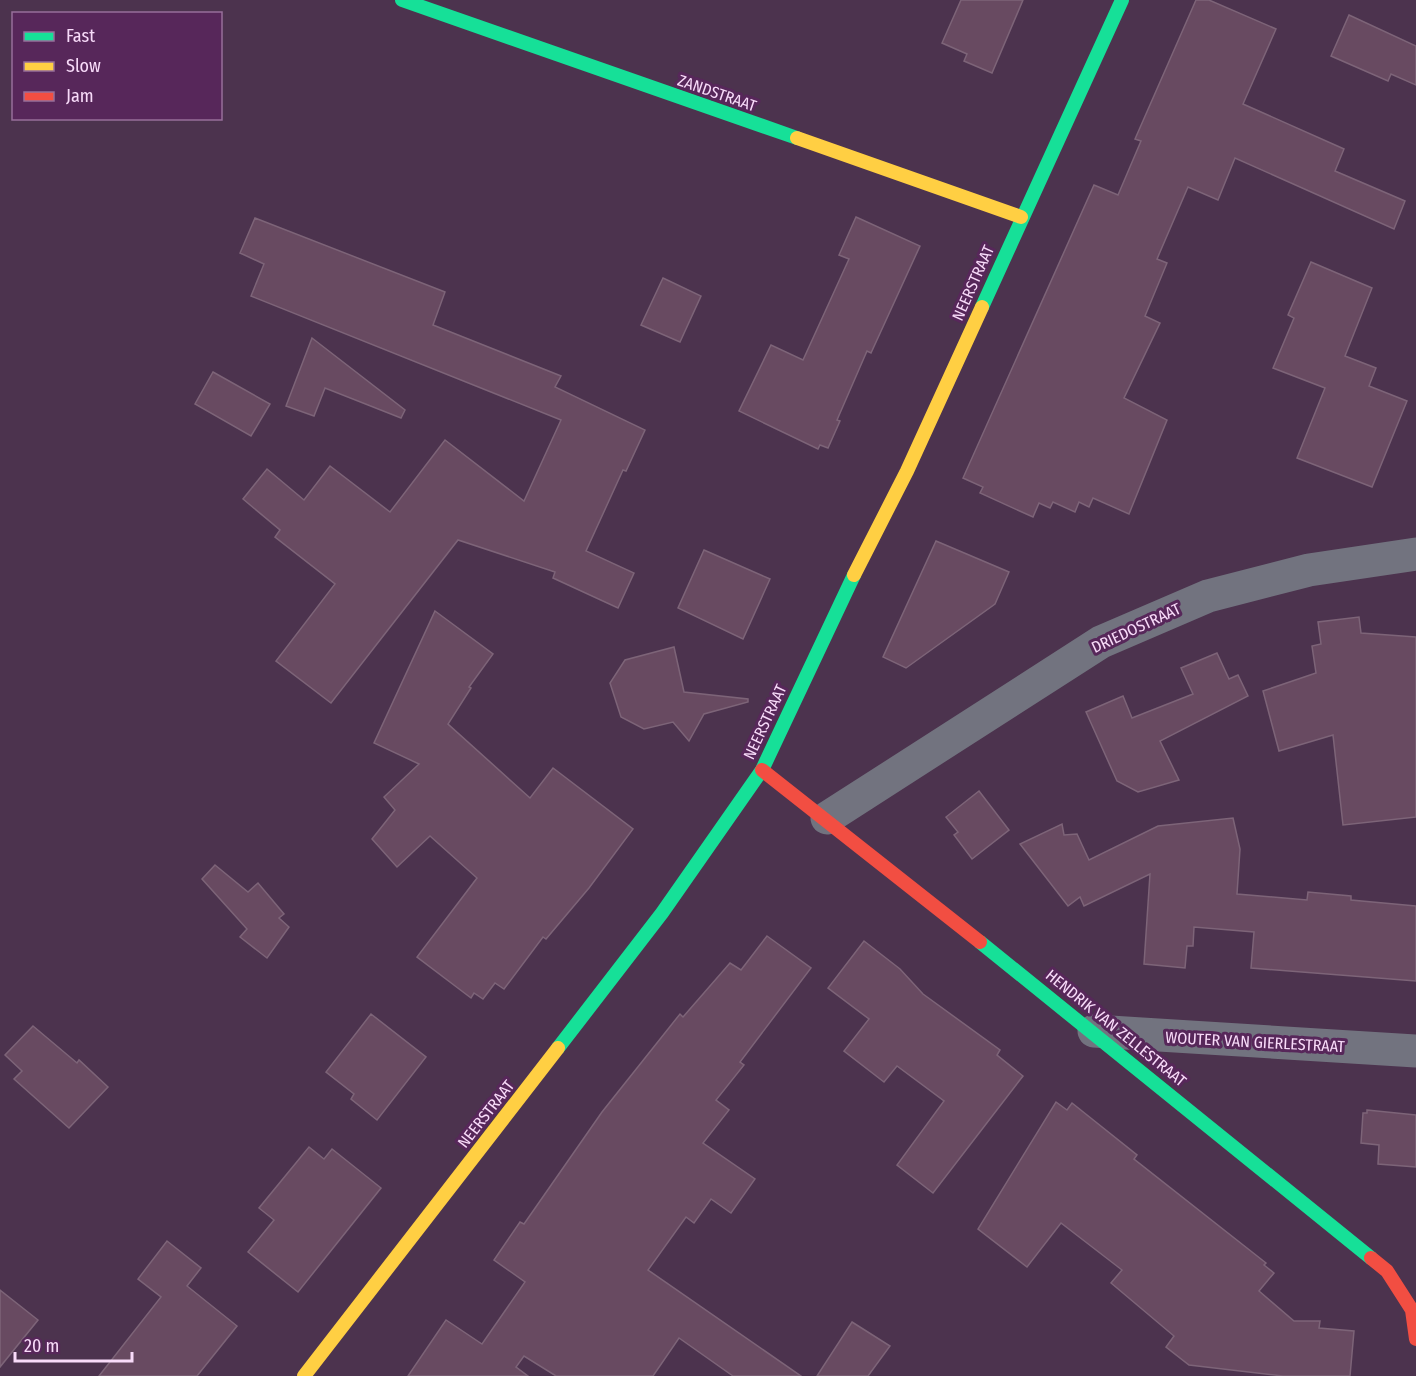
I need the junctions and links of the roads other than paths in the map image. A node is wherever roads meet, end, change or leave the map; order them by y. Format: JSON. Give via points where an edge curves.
{"nodes":[{"id":1,"x":402,"y":0,"type":"edge"},
{"id":2,"x":1122,"y":0,"type":"edge"},
{"id":3,"x":1021,"y":217,"type":"junction"},
{"id":4,"x":1416,"y":554,"type":"edge"},
{"id":5,"x":762,"y":770,"type":"junction"},
{"id":6,"x":827,"y":818,"type":"junction"},
{"id":7,"x":1094,"y":1031,"type":"junction"},
{"id":8,"x":1416,"y":1051,"type":"edge"},
{"id":9,"x":1416,"y":1339,"type":"edge"},
{"id":10,"x":304,"y":1376,"type":"edge"}],
"edges":[{"from":1,"to":3,"type":"street","name":"ZANDSTRAAT"},
{"from":2,"to":3,"type":"street","name":"NEERSTRAAT"},
{"from":3,"to":5,"type":"street","name":"NEERSTRAAT","via":[[907,471],[830,622]]},
{"from":4,"to":6,"type":"street","name":"DRIEDOSTRAAT","via":[[1309,570],[1208,596],[1101,642]]},
{"from":5,"to":6,"type":"street","name":"HENDRIK VAN ZELLESTRAAT"},
{"from":5,"to":10,"type":"street","name":"NEERSTRAAT","via":[[662,913]]},
{"from":6,"to":7,"type":"street","name":"HENDRIK VAN ZELLESTRAAT"},
{"from":7,"to":8,"type":"street","name":"WOUTER VAN GIERLESTRAAT"},
{"from":7,"to":9,"type":"street","name":"HENDRIK VAN ZELLESTRAAT","via":[[1387,1271],[1412,1311]]}]}
